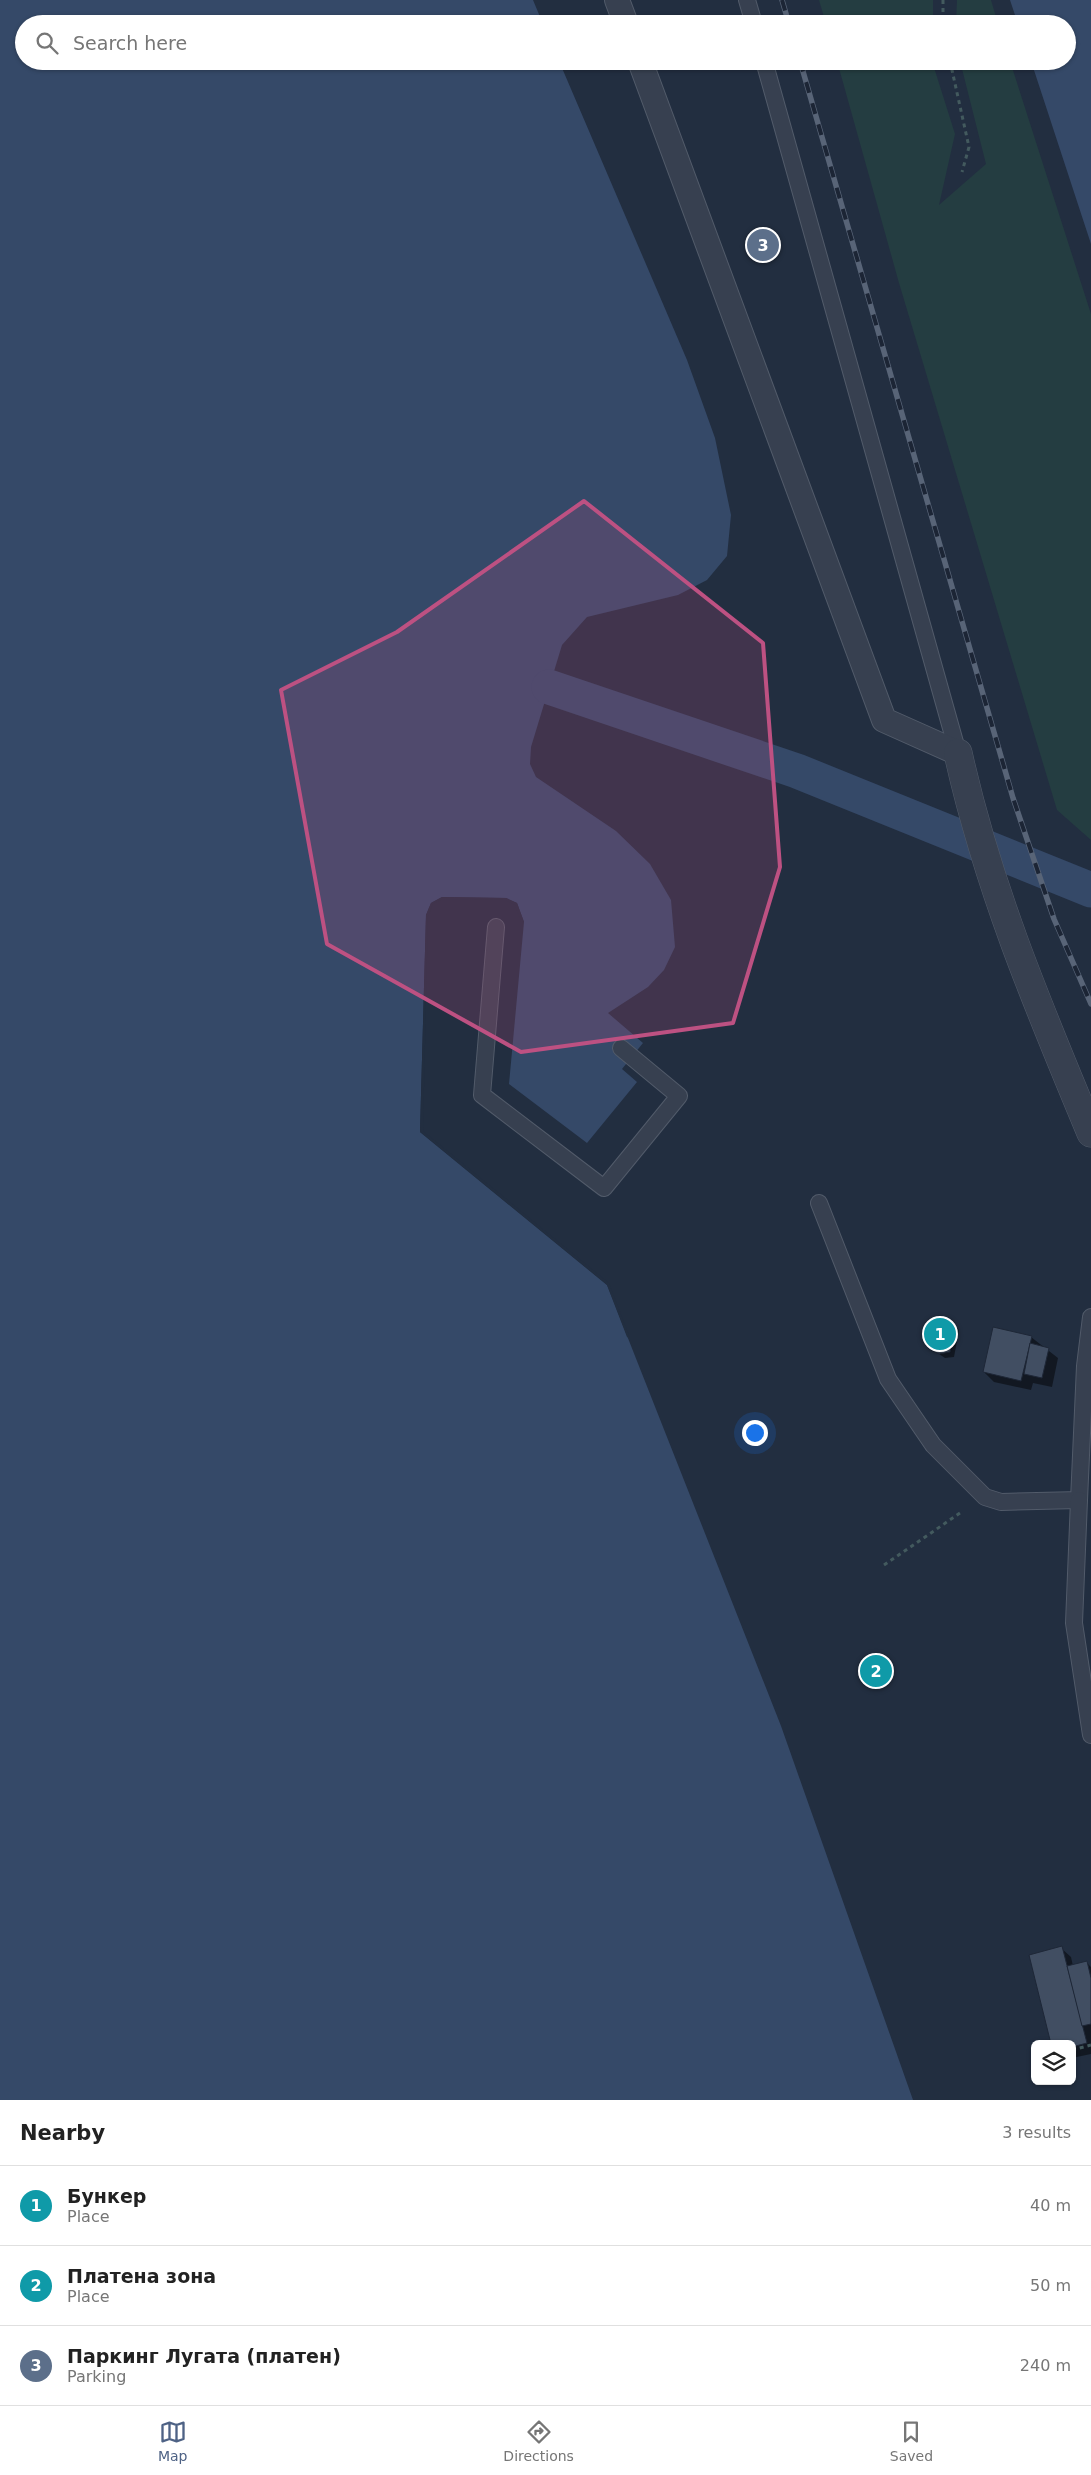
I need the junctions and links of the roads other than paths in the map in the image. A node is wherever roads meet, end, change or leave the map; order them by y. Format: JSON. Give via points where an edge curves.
{"nodes":[{"id":1,"x":617,"y":0,"type":"edge"},
{"id":2,"x":747,"y":0,"type":"edge"},
{"id":3,"x":623,"y":15,"type":"edge"},
{"id":4,"x":751,"y":15,"type":"edge"},
{"id":5,"x":643,"y":70,"type":"edge"},
{"id":6,"x":767,"y":70,"type":"edge"},
{"id":7,"x":958,"y":753,"type":"junction"},
{"id":8,"x":496,"y":927,"type":"dead end"},
{"id":9,"x":621,"y":1048,"type":"dead end"},
{"id":10,"x":1091,"y":1133,"type":"edge"},
{"id":11,"x":819,"y":1204,"type":"dead end"},
{"id":12,"x":1091,"y":1316,"type":"edge"},
{"id":13,"x":1080,"y":1500,"type":"junction"},
{"id":14,"x":1091,"y":1735,"type":"edge"}],
"edges":[{"from":1,"to":3,"type":"street"},
{"from":2,"to":4,"type":"lane"},
{"from":5,"to":7,"type":"street","via":[[884,720]]},
{"from":6,"to":7,"type":"lane"},
{"from":7,"to":10,"type":"street","via":[[1002,914]]},
{"from":8,"to":9,"type":"lane","via":[[482,1094],[604,1188],[679,1096]]},
{"from":11,"to":13,"type":"lane","via":[[888,1379],[933,1445],[985,1497],[1001,1502]]},
{"from":12,"to":13,"type":"lane","via":[[1085,1366]]},
{"from":13,"to":14,"type":"lane","via":[[1074,1622]]}]}
